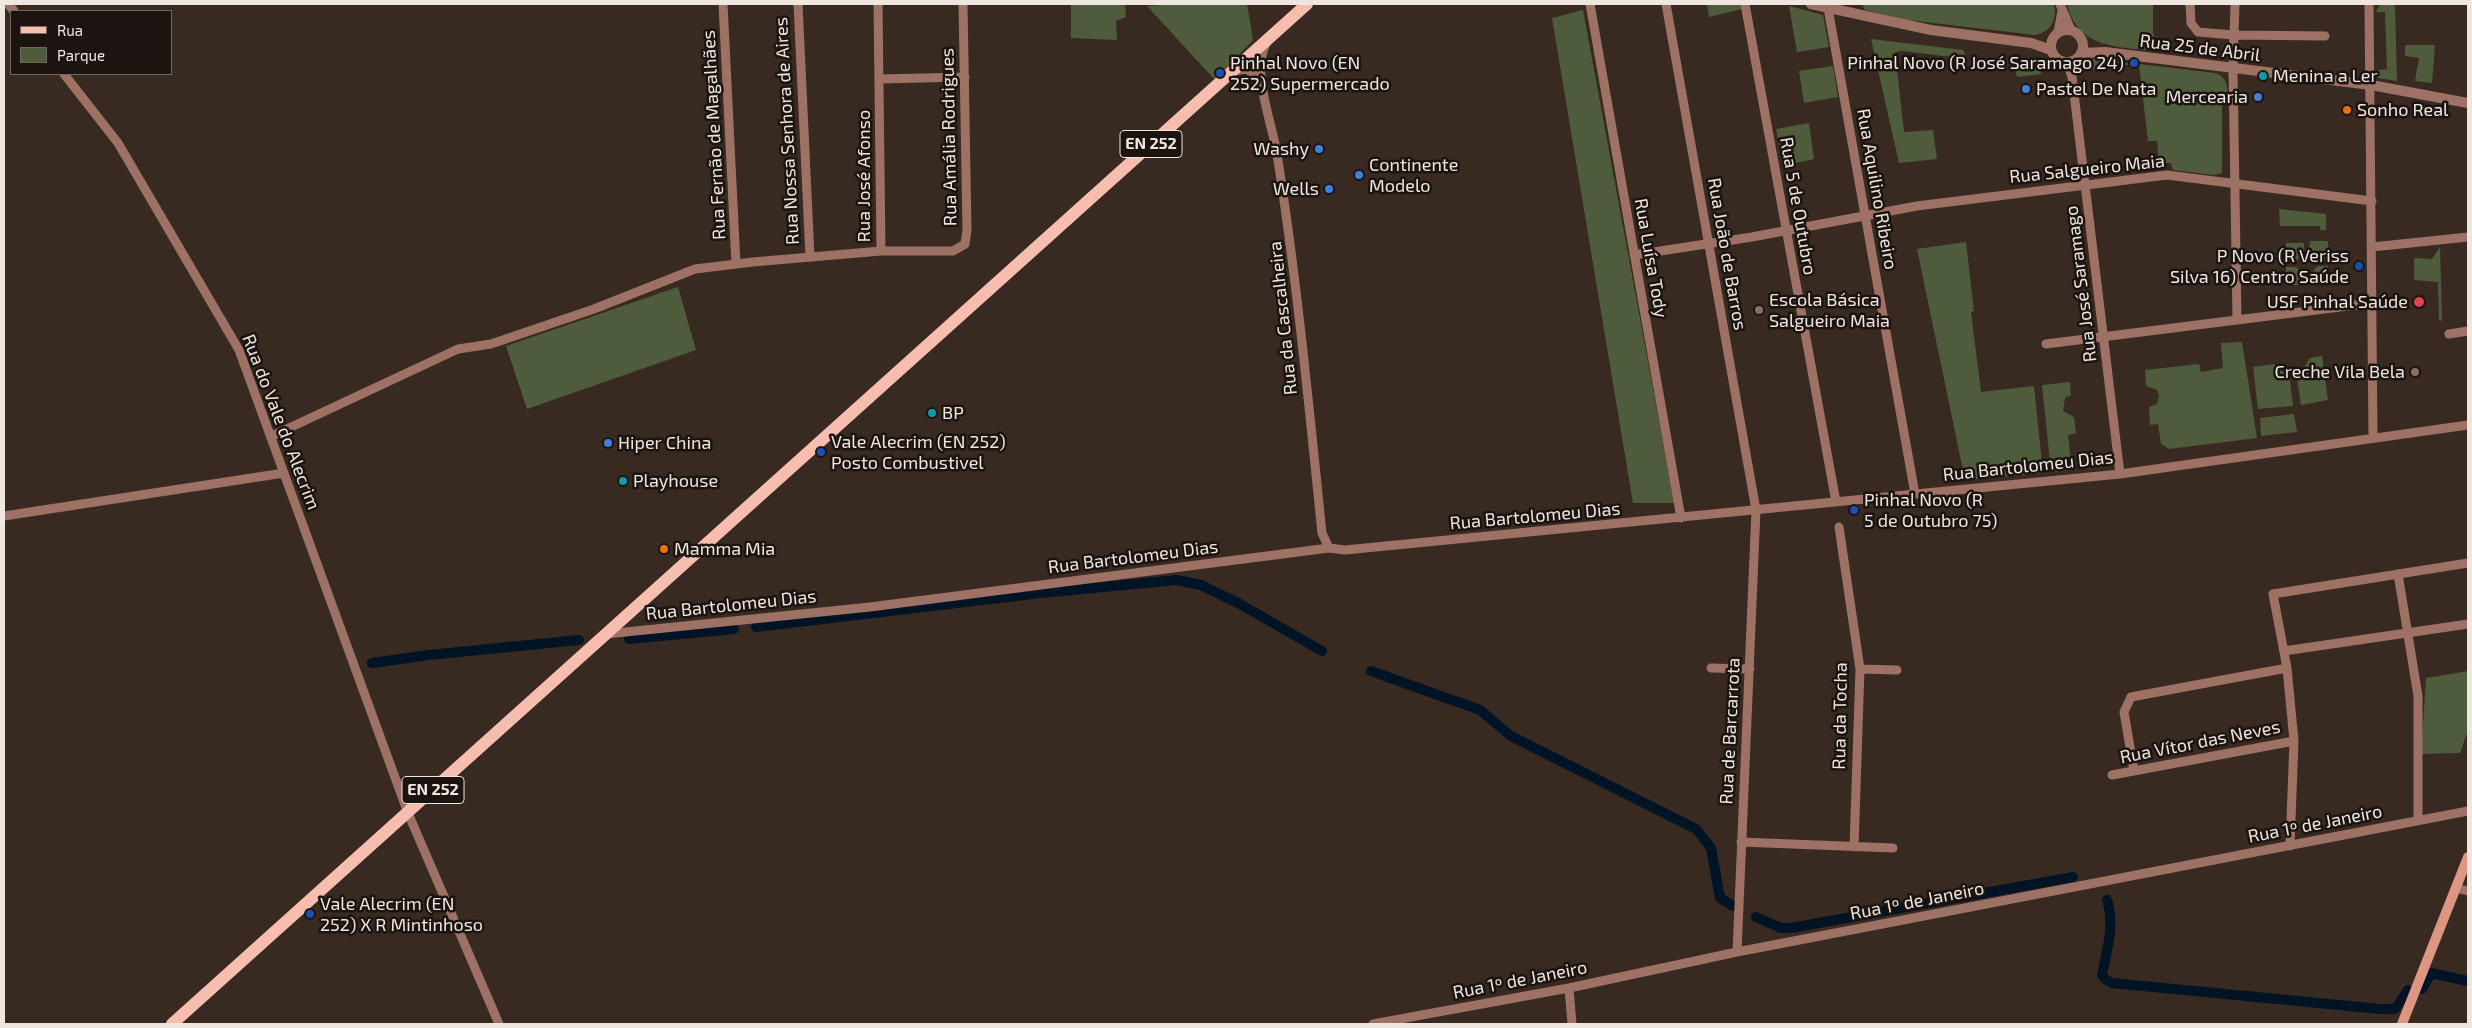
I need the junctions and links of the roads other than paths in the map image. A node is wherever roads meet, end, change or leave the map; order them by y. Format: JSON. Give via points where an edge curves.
{"nodes":[{"id":1,"x":723,"y":4,"type":"edge"},
{"id":2,"x":798,"y":4,"type":"edge"},
{"id":3,"x":878,"y":4,"type":"edge"},
{"id":4,"x":964,"y":4,"type":"edge"},
{"id":5,"x":1307,"y":4,"type":"edge"},
{"id":6,"x":1590,"y":4,"type":"edge"},
{"id":7,"x":1666,"y":4,"type":"edge"},
{"id":8,"x":1746,"y":4,"type":"edge"},
{"id":9,"x":1811,"y":4,"type":"edge"},
{"id":10,"x":2190,"y":4,"type":"edge"},
{"id":11,"x":2235,"y":4,"type":"edge"},
{"id":12,"x":2369,"y":4,"type":"edge"},
{"id":13,"x":2061,"y":7,"type":"edge"},
{"id":14,"x":1828,"y":8,"type":"junction"},
{"id":15,"x":2071,"y":30,"type":"junction"},
{"id":16,"x":2055,"y":35,"type":"junction"},
{"id":17,"x":2234,"y":35,"type":"junction"},
{"id":18,"x":2325,"y":36,"type":"dead end"},
{"id":19,"x":1269,"y":38,"type":"junction"},
{"id":20,"x":2082,"y":42,"type":"junction"},
{"id":21,"x":2031,"y":44,"type":"junction"},
{"id":22,"x":2051,"y":50,"type":"junction"},
{"id":23,"x":2105,"y":52,"type":"junction"},
{"id":24,"x":2081,"y":53,"type":"junction"},
{"id":25,"x":2067,"y":62,"type":"junction"},
{"id":26,"x":2233,"y":68,"type":"junction"},
{"id":27,"x":1232,"y":71,"type":"junction"},
{"id":28,"x":65,"y":75,"type":"edge"},
{"id":29,"x":965,"y":77,"type":"junction"},
{"id":30,"x":880,"y":79,"type":"junction"},
{"id":31,"x":1261,"y":85,"type":"junction"},
{"id":32,"x":2371,"y":85,"type":"junction"},
{"id":33,"x":2468,"y":103,"type":"edge"},
{"id":34,"x":2086,"y":185,"type":"junction"},
{"id":35,"x":2235,"y":185,"type":"junction"},
{"id":36,"x":2372,"y":201,"type":"junction"},
{"id":37,"x":1865,"y":216,"type":"junction"},
{"id":38,"x":1786,"y":230,"type":"junction"},
{"id":39,"x":2468,"y":237,"type":"edge"},
{"id":40,"x":1708,"y":244,"type":"junction"},
{"id":41,"x":2372,"y":248,"type":"junction"},
{"id":42,"x":881,"y":251,"type":"junction"},
{"id":43,"x":1634,"y":255,"type":"junction"},
{"id":44,"x":810,"y":257,"type":"junction"},
{"id":45,"x":736,"y":264,"type":"junction"},
{"id":46,"x":2372,"y":302,"type":"junction"},
{"id":47,"x":2237,"y":320,"type":"junction"},
{"id":48,"x":2468,"y":331,"type":"edge"},
{"id":49,"x":2449,"y":334,"type":"dead end"},
{"id":50,"x":2104,"y":337,"type":"junction"},
{"id":51,"x":2046,"y":344,"type":"dead end"},
{"id":52,"x":2468,"y":425,"type":"edge"},
{"id":53,"x":272,"y":436,"type":"junction"},
{"id":54,"x":2373,"y":437,"type":"junction"},
{"id":55,"x":284,"y":473,"type":"junction"},
{"id":56,"x":2120,"y":474,"type":"junction"},
{"id":57,"x":1915,"y":494,"type":"junction"},
{"id":58,"x":1836,"y":502,"type":"junction"},
{"id":59,"x":1756,"y":510,"type":"junction"},
{"id":60,"x":4,"y":516,"type":"edge"},
{"id":61,"x":1681,"y":518,"type":"junction"},
{"id":62,"x":1839,"y":527,"type":"dead end"},
{"id":63,"x":1329,"y":548,"type":"junction"},
{"id":64,"x":2468,"y":563,"type":"edge"},
{"id":65,"x":2398,"y":574,"type":"junction"},
{"id":66,"x":2468,"y":624,"type":"edge"},
{"id":67,"x":2409,"y":633,"type":"junction"},
{"id":68,"x":606,"y":634,"type":"junction"},
{"id":69,"x":2284,"y":651,"type":"junction"},
{"id":70,"x":1711,"y":668,"type":"dead end"},
{"id":71,"x":2287,"y":668,"type":"junction"},
{"id":72,"x":1750,"y":669,"type":"junction"},
{"id":73,"x":1860,"y":669,"type":"junction"},
{"id":74,"x":1897,"y":670,"type":"dead end"},
{"id":75,"x":2294,"y":741,"type":"junction"},
{"id":76,"x":2134,"y":771,"type":"junction"},
{"id":77,"x":2112,"y":775,"type":"dead end"},
{"id":78,"x":2468,"y":810,"type":"edge"},
{"id":79,"x":408,"y":813,"type":"junction"},
{"id":80,"x":2418,"y":820,"type":"junction"},
{"id":81,"x":1742,"y":842,"type":"junction"},
{"id":82,"x":2290,"y":846,"type":"junction"},
{"id":83,"x":1854,"y":847,"type":"junction"},
{"id":84,"x":1893,"y":848,"type":"dead end"},
{"id":85,"x":2468,"y":857,"type":"edge"},
{"id":86,"x":2456,"y":888,"type":"junction"},
{"id":87,"x":2468,"y":892,"type":"edge"},
{"id":88,"x":1737,"y":952,"type":"junction"},
{"id":89,"x":1569,"y":988,"type":"junction"},
{"id":90,"x":172,"y":1024,"type":"edge"},
{"id":91,"x":499,"y":1024,"type":"edge"},
{"id":92,"x":1373,"y":1024,"type":"edge"},
{"id":93,"x":1572,"y":1024,"type":"edge"},
{"id":94,"x":2402,"y":1024,"type":"edge"}],
"edges":[{"from":1,"to":45,"type":"street","name":"Rua Fernão de Magalhães"},
{"from":2,"to":44,"type":"street","name":"Rua Nossa Senhora de Aires"},
{"from":3,"to":30,"type":"street","name":"Rua José Afonso"},
{"from":4,"to":29,"type":"street","name":"Rua Amália Rodrigues"},
{"from":5,"to":19,"type":"main road","number":"EN 252"},
{"from":6,"to":43,"type":"street","name":"Rua Luísa Tody"},
{"from":7,"to":40,"type":"street","name":"Rua João de Barros"},
{"from":8,"to":38,"type":"street","name":"Rua 5 de Outubro"},
{"from":9,"to":14,"type":"street"},
{"from":10,"to":17,"type":"street","via":[[2194,30]]},
{"from":11,"to":17,"type":"street"},
{"from":12,"to":32,"type":"street"},
{"from":13,"to":15,"type":"street"},
{"from":13,"to":16,"type":"street"},
{"from":14,"to":21,"type":"street","via":[[1931,30]]},
{"from":14,"to":37,"type":"street","name":"Rua Aquilino Ribeiro"},
{"from":15,"to":16,"type":"street"},
{"from":15,"to":20,"type":"street"},
{"from":16,"to":21,"type":"street"},
{"from":16,"to":22,"type":"street"},
{"from":17,"to":18,"type":"street"},
{"from":17,"to":26,"type":"street"},
{"from":19,"to":27,"type":"main road","number":"EN 252"},
{"from":19,"to":31,"type":"street","name":"Rua da Cascalheira","via":[[1260,57]]},
{"from":20,"to":23,"type":"street","name":"Rua 25 de Abril"},
{"from":20,"to":24,"type":"street"},
{"from":21,"to":22,"type":"street"},
{"from":22,"to":25,"type":"street","via":[[2057,59]]},
{"from":23,"to":24,"type":"street","name":"Rua 25 de Abril"},
{"from":23,"to":26,"type":"street","name":"Rua 25 de Abril"},
{"from":24,"to":25,"type":"street","via":[[2076,60]]},
{"from":25,"to":34,"type":"street","name":"Rua José Saramago","via":[[2072,77]]},
{"from":26,"to":32,"type":"street","name":"Rua 25 de Abril"},
{"from":26,"to":35,"type":"street"},
{"from":27,"to":31,"type":"street","via":[[1247,69]]},
{"from":27,"to":68,"type":"main road","number":"EN 252"},
{"from":28,"to":53,"type":"street","name":"Rua do Vale do Alecrim","via":[[118,143],[239,350]]},
{"from":29,"to":30,"type":"street"},
{"from":29,"to":42,"type":"street","name":"Rua Amália Rodrigues","via":[[965,244],[953,251]]},
{"from":30,"to":42,"type":"street","name":"Rua José Afonso"},
{"from":31,"to":63,"type":"street","name":"Rua da Cascalheira","via":[[1273,127],[1292,246],[1322,533]]},
{"from":32,"to":33,"type":"street","name":"Rua 25 de Abril"},
{"from":32,"to":36,"type":"street"},
{"from":34,"to":35,"type":"street","name":"Rua Salgueiro Maia","via":[[2167,175]]},
{"from":34,"to":37,"type":"street","name":"Rua Salgueiro Maia","via":[[1917,206]]},
{"from":34,"to":50,"type":"street","name":"Rua José Saramago"},
{"from":35,"to":36,"type":"street","name":"Rua Salgueiro Maia"},
{"from":35,"to":47,"type":"street"},
{"from":36,"to":41,"type":"street"},
{"from":37,"to":38,"type":"street","name":"Rua Salgueiro Maia"},
{"from":37,"to":57,"type":"street","name":"Rua Aquilino Ribeiro"},
{"from":38,"to":40,"type":"street","name":"Rua Salgueiro Maia"},
{"from":38,"to":58,"type":"street","name":"Rua 5 de Outubro"},
{"from":39,"to":41,"type":"street"},
{"from":40,"to":43,"type":"street","name":"Rua Salgueiro Maia"},
{"from":40,"to":59,"type":"street","name":"Rua João de Barros"},
{"from":41,"to":46,"type":"street"},
{"from":42,"to":44,"type":"street","name":"Rua José Afonso"},
{"from":43,"to":61,"type":"street","name":"Rua Luísa Tody"},
{"from":44,"to":45,"type":"street","name":"Rua José Afonso"},
{"from":45,"to":53,"type":"street","name":"Rua José Afonso","via":[[695,269],[594,309],[491,344],[458,350]]},
{"from":46,"to":47,"type":"street"},
{"from":46,"to":54,"type":"street"},
{"from":47,"to":50,"type":"street"},
{"from":48,"to":49,"type":"street"},
{"from":50,"to":51,"type":"street"},
{"from":50,"to":56,"type":"street","name":"Rua José Saramago"},
{"from":52,"to":54,"type":"street","name":"Rua Bartolomeu Dias"},
{"from":53,"to":55,"type":"street","name":"Rua do Vale do Alecrim"},
{"from":54,"to":56,"type":"street","name":"Rua Bartolomeu Dias"},
{"from":55,"to":60,"type":"street"},
{"from":55,"to":79,"type":"street","name":"Rua do Vale do Alecrim"},
{"from":56,"to":57,"type":"street","name":"Rua Bartolomeu Dias"},
{"from":57,"to":58,"type":"street","name":"Rua Bartolomeu Dias"},
{"from":58,"to":59,"type":"street","name":"Rua Bartolomeu Dias"},
{"from":59,"to":61,"type":"street","name":"Rua Bartolomeu Dias"},
{"from":59,"to":72,"type":"street","name":"Rua de Barcarrota"},
{"from":61,"to":63,"type":"street","name":"Rua Bartolomeu Dias","via":[[1345,550]]},
{"from":62,"to":73,"type":"street","name":"Rua da Tocha"},
{"from":63,"to":68,"type":"street","name":"Rua Bartolomeu Dias","via":[[870,607]]},
{"from":64,"to":65,"type":"street"},
{"from":65,"to":67,"type":"street"},
{"from":65,"to":69,"type":"street","via":[[2273,594]]},
{"from":66,"to":67,"type":"street"},
{"from":67,"to":69,"type":"street"},
{"from":67,"to":80,"type":"street","via":[[2418,696]]},
{"from":68,"to":79,"type":"main road","number":"EN 252"},
{"from":69,"to":71,"type":"street"},
{"from":70,"to":72,"type":"street"},
{"from":71,"to":75,"type":"street"},
{"from":71,"to":76,"type":"street","via":[[2131,697],[2124,712]]},
{"from":72,"to":81,"type":"street","name":"Rua de Barcarrota"},
{"from":73,"to":74,"type":"street"},
{"from":73,"to":83,"type":"street","name":"Rua da Tocha"},
{"from":75,"to":76,"type":"street","name":"Rua Vítor das Neves"},
{"from":75,"to":82,"type":"street"},
{"from":76,"to":77,"type":"street","name":"Rua Vítor das Neves"},
{"from":78,"to":80,"type":"street","name":"Rua 1º de Janeiro"},
{"from":79,"to":90,"type":"main road","number":"EN 252"},
{"from":79,"to":91,"type":"street","name":"Rua do Vale do Alecrim"},
{"from":80,"to":82,"type":"street","name":"Rua 1º de Janeiro"},
{"from":81,"to":83,"type":"street"},
{"from":81,"to":88,"type":"street","name":"Rua de Barcarrota"},
{"from":82,"to":88,"type":"street","name":"Rua 1º de Janeiro"},
{"from":83,"to":84,"type":"street"},
{"from":85,"to":86,"type":"main road"},
{"from":86,"to":87,"type":"street"},
{"from":86,"to":94,"type":"main road"},
{"from":88,"to":89,"type":"street","name":"Rua 1º de Janeiro"},
{"from":89,"to":92,"type":"street","name":"Rua 1º de Janeiro"},
{"from":89,"to":93,"type":"street"}]}
